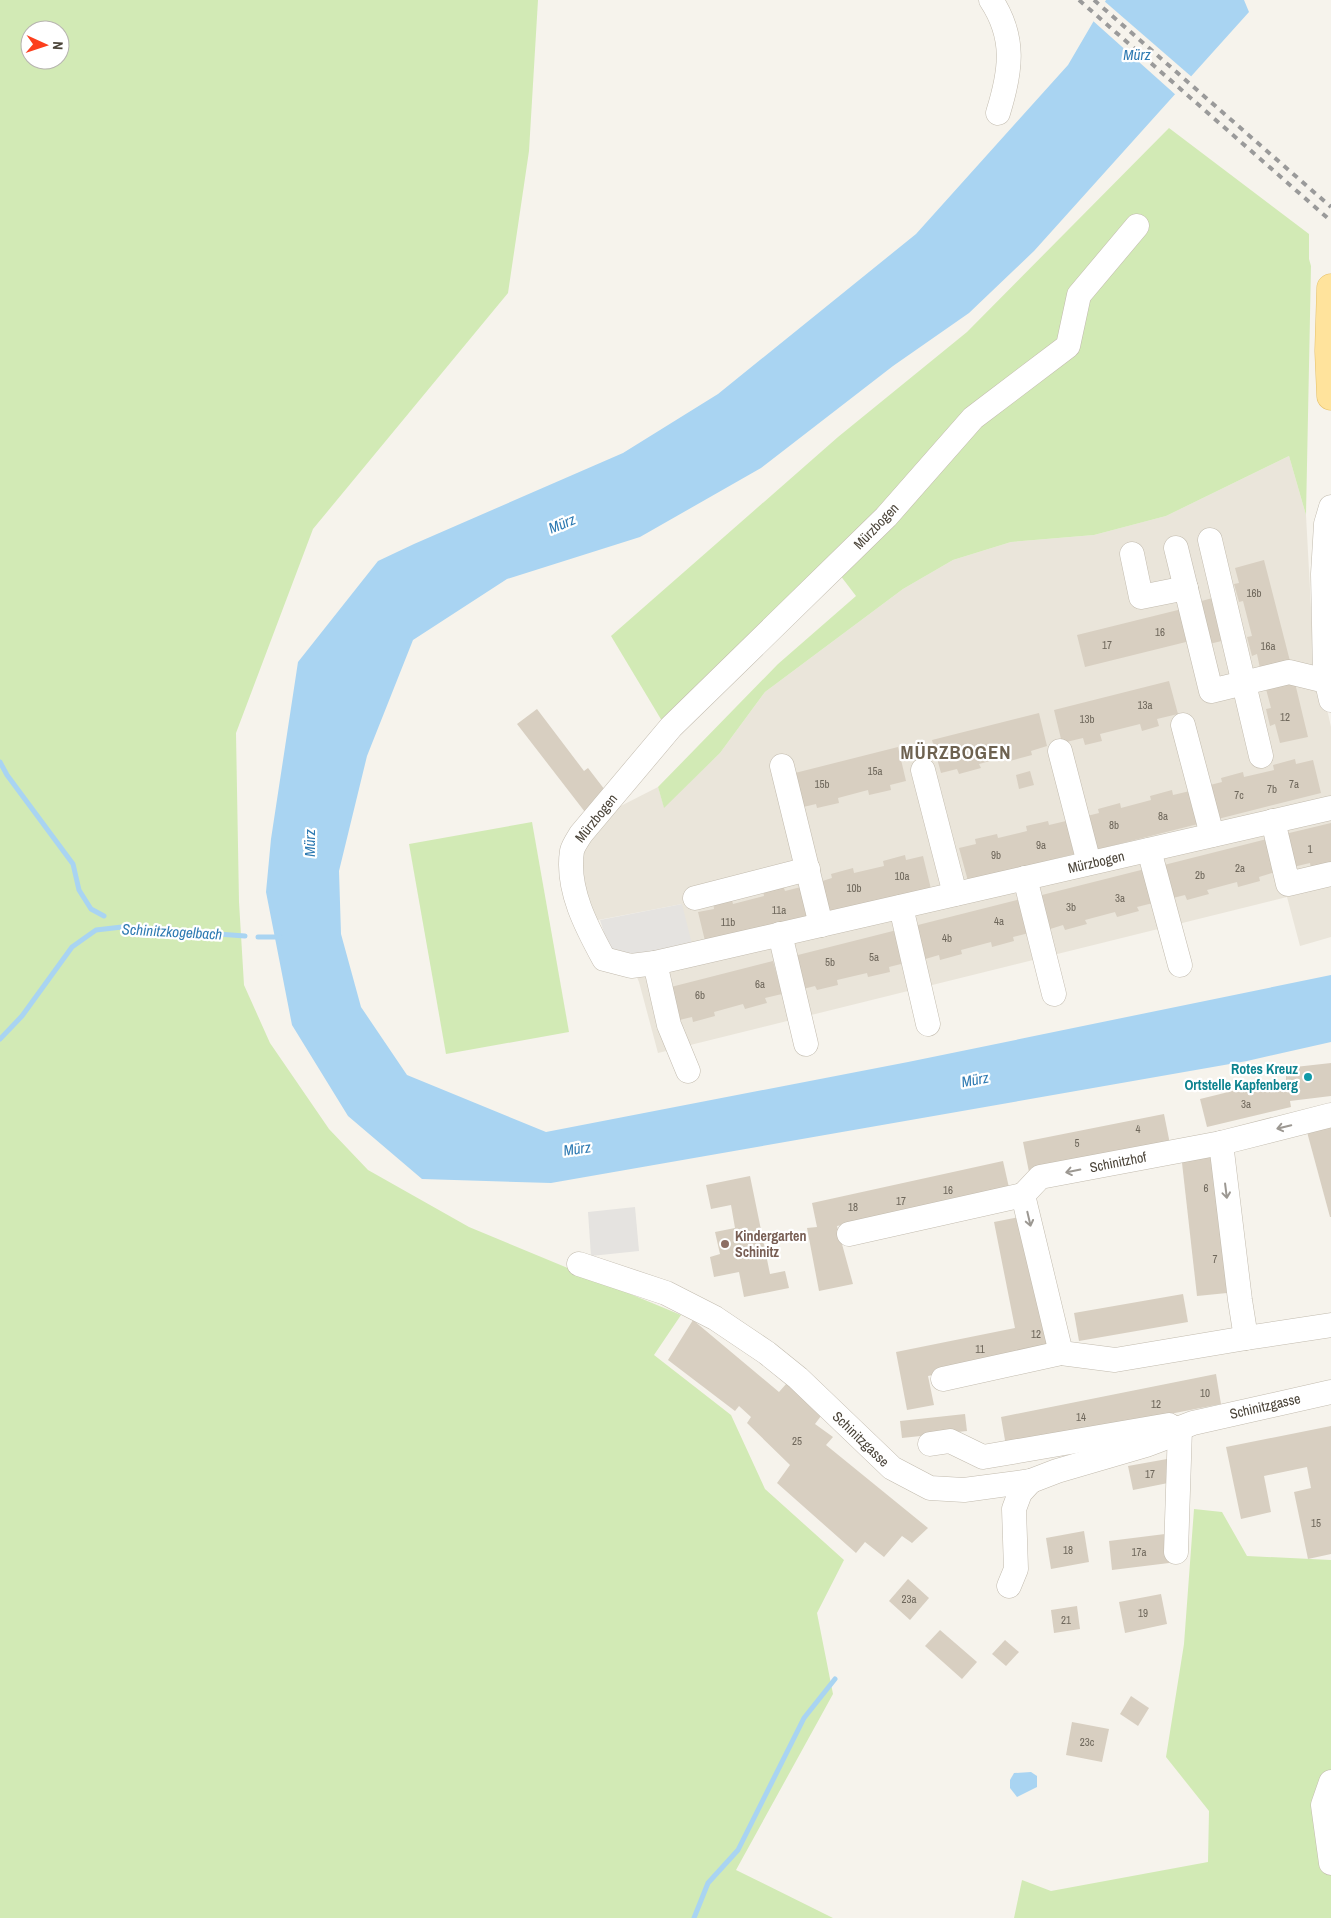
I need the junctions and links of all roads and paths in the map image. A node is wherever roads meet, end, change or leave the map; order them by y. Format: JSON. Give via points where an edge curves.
{"nodes":[{"id":1,"x":991,"y":0,"type":"edge"},
{"id":2,"x":998,"y":113,"type":"dead end"},
{"id":3,"x":1136,"y":226,"type":"dead end"},
{"id":4,"x":1331,"y":288,"type":"edge"},
{"id":5,"x":1331,"y":396,"type":"edge"},
{"id":6,"x":1331,"y":507,"type":"edge"},
{"id":7,"x":1210,"y":540,"type":"dead end"},
{"id":8,"x":1176,"y":548,"type":"dead end"},
{"id":9,"x":1132,"y":554,"type":"dead end"},
{"id":10,"x":1186,"y":588,"type":"junction"},
{"id":11,"x":1328,"y":682,"type":"edge"},
{"id":12,"x":1244,"y":683,"type":"junction"},
{"id":13,"x":1183,"y":725,"type":"dead end"},
{"id":14,"x":1060,"y":751,"type":"dead end"},
{"id":15,"x":1261,"y":756,"type":"dead end"},
{"id":16,"x":782,"y":766,"type":"dead end"},
{"id":17,"x":923,"y":770,"type":"dead end"},
{"id":18,"x":1331,"y":808,"type":"edge"},
{"id":19,"x":1273,"y":821,"type":"junction"},
{"id":20,"x":1212,"y":835,"type":"junction"},
{"id":21,"x":1149,"y":850,"type":"junction"},
{"id":22,"x":1089,"y":863,"type":"junction"},
{"id":23,"x":808,"y":869,"type":"junction"},
{"id":24,"x":1331,"y":874,"type":"edge"},
{"id":25,"x":1025,"y":878,"type":"junction"},
{"id":26,"x":955,"y":894,"type":"junction"},
{"id":27,"x":695,"y":898,"type":"dead end"},
{"id":28,"x":901,"y":907,"type":"junction"},
{"id":29,"x":821,"y":925,"type":"junction"},
{"id":30,"x":780,"y":934,"type":"junction"},
{"id":31,"x":655,"y":963,"type":"junction"},
{"id":32,"x":1180,"y":965,"type":"dead end"},
{"id":33,"x":1054,"y":994,"type":"dead end"},
{"id":34,"x":928,"y":1024,"type":"dead end"},
{"id":35,"x":806,"y":1044,"type":"dead end"},
{"id":36,"x":688,"y":1071,"type":"dead end"},
{"id":37,"x":1331,"y":1116,"type":"edge"},
{"id":38,"x":1221,"y":1143,"type":"junction"},
{"id":39,"x":1023,"y":1195,"type":"junction"},
{"id":40,"x":849,"y":1234,"type":"dead end"},
{"id":41,"x":579,"y":1264,"type":"dead end"},
{"id":42,"x":1331,"y":1326,"type":"edge"},
{"id":43,"x":1246,"y":1338,"type":"junction"},
{"id":44,"x":1061,"y":1354,"type":"junction"},
{"id":45,"x":943,"y":1379,"type":"dead end"},
{"id":46,"x":1331,"y":1392,"type":"edge"},
{"id":47,"x":1186,"y":1425,"type":"junction"},
{"id":48,"x":930,"y":1444,"type":"dead end"},
{"id":49,"x":1032,"y":1481,"type":"junction"},
{"id":50,"x":1176,"y":1552,"type":"dead end"},
{"id":51,"x":1010,"y":1586,"type":"dead end"},
{"id":52,"x":1331,"y":1782,"type":"edge"},
{"id":53,"x":1331,"y":1863,"type":"edge"}],
"edges":[{"from":1,"to":2,"type":"street","via":[[1009,40],[1008,78]]},
{"from":3,"to":31,"type":"street","name":"Mürzbogen","via":[[1079,295],[1068,346],[974,418],[886,517],[671,727],[581,834],[572,850],[571,871],[585,924],[604,959],[631,966]]},
{"from":4,"to":5,"type":"main road"},
{"from":6,"to":11,"type":"street","via":[[1326,524],[1323,574]]},
{"from":7,"to":12,"type":"street"},
{"from":8,"to":10,"type":"street"},
{"from":9,"to":10,"type":"street","via":[[1141,597]]},
{"from":10,"to":12,"type":"street","via":[[1211,691]]},
{"from":11,"to":12,"type":"street","via":[[1289,672]]},
{"from":12,"to":15,"type":"street"},
{"from":13,"to":20,"type":"street"},
{"from":14,"to":22,"type":"street"},
{"from":16,"to":23,"type":"street"},
{"from":17,"to":26,"type":"street"},
{"from":18,"to":19,"type":"street","name":"Mürzbogen"},
{"from":19,"to":20,"type":"street","name":"Mürzbogen"},
{"from":19,"to":24,"type":"street","via":[[1288,884]]},
{"from":20,"to":21,"type":"street","name":"Mürzbogen"},
{"from":21,"to":22,"type":"street","name":"Mürzbogen"},
{"from":21,"to":32,"type":"street"},
{"from":22,"to":25,"type":"street","name":"Mürzbogen"},
{"from":23,"to":27,"type":"street"},
{"from":23,"to":29,"type":"street"},
{"from":25,"to":26,"type":"street","name":"Mürzbogen"},
{"from":25,"to":33,"type":"street"},
{"from":26,"to":28,"type":"street","name":"Mürzbogen"},
{"from":28,"to":29,"type":"street","name":"Mürzbogen"},
{"from":28,"to":34,"type":"street"},
{"from":29,"to":30,"type":"street","name":"Mürzbogen"},
{"from":30,"to":31,"type":"street","name":"Mürzbogen"},
{"from":30,"to":35,"type":"street"},
{"from":31,"to":36,"type":"street","via":[[669,1025]]},
{"from":37,"to":38,"type":"street","name":"Schinitzhof","one_way":true},
{"from":38,"to":39,"type":"street","name":"Schinitzhof","one_way":true,"via":[[1040,1178]]},
{"from":38,"to":43,"type":"street","one_way":true},
{"from":39,"to":40,"type":"street"},
{"from":39,"to":44,"type":"street","one_way":true},
{"from":41,"to":49,"type":"street","name":"Schinitzgasse","via":[[666,1292],[715,1318],[767,1352],[798,1378],[892,1468],[930,1488],[964,1490]]},
{"from":42,"to":43,"type":"street"},
{"from":43,"to":44,"type":"street","via":[[1115,1360]]},
{"from":44,"to":45,"type":"street"},
{"from":46,"to":47,"type":"street","name":"Schinitzgasse"},
{"from":47,"to":48,"type":"street","via":[[1169,1425],[983,1457],[950,1441]]},
{"from":47,"to":49,"type":"street","name":"Schinitzgasse","via":[[1170,1436],[1146,1445]]},
{"from":47,"to":50,"type":"street"},
{"from":49,"to":51,"type":"street","via":[[1020,1493],[1014,1509],[1016,1569]]},
{"from":52,"to":53,"type":"street","via":[[1323,1805]]}]}
